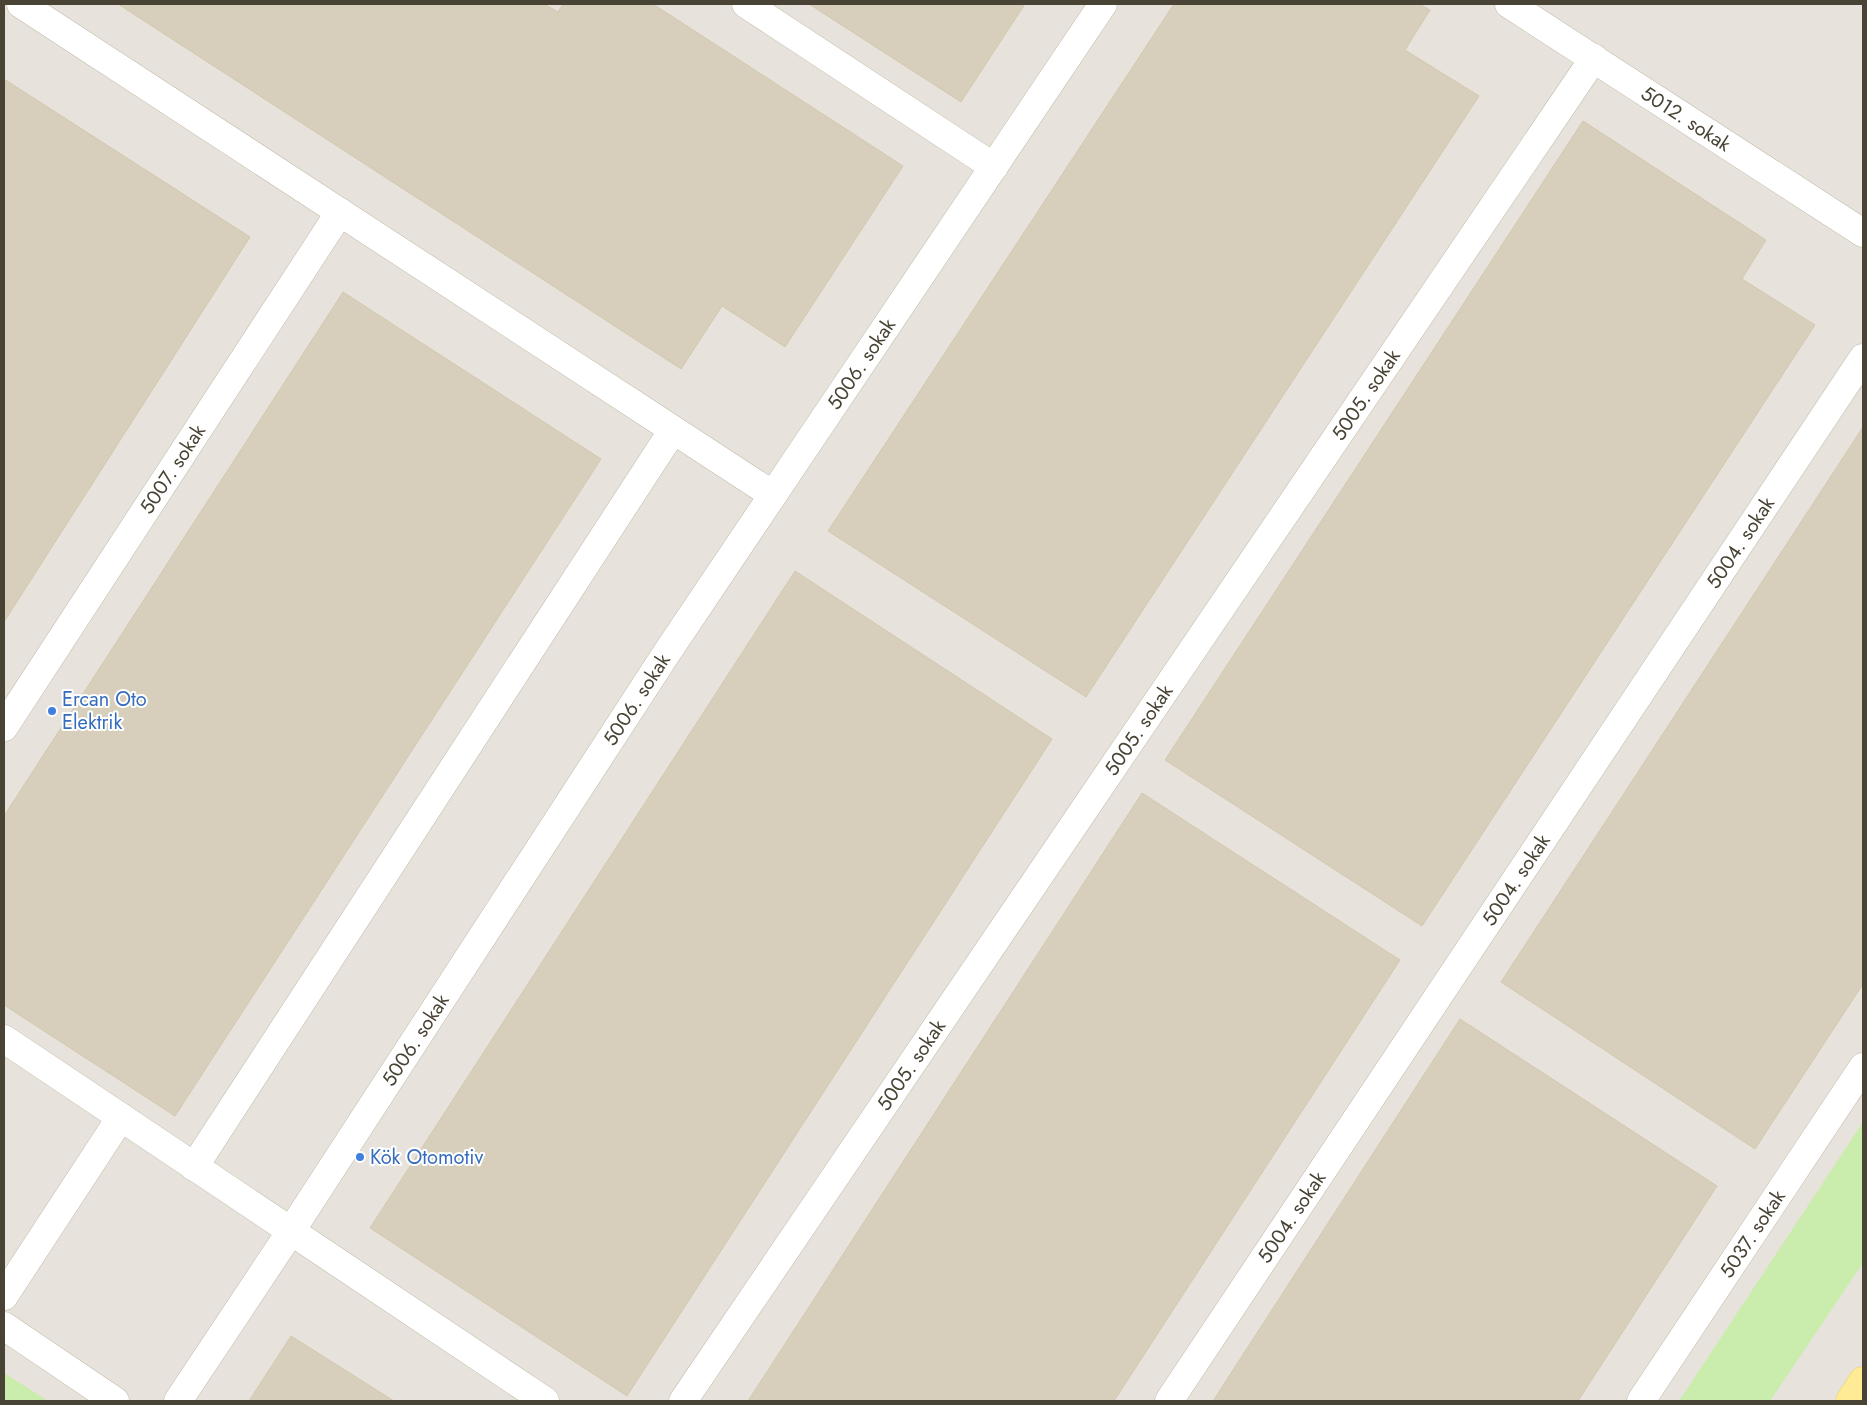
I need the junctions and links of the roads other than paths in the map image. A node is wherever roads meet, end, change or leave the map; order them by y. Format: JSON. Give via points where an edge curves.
{"nodes":[{"id":1,"x":21,"y":4,"type":"edge"},
{"id":2,"x":746,"y":4,"type":"edge"},
{"id":3,"x":1103,"y":4,"type":"edge"},
{"id":4,"x":1509,"y":4,"type":"edge"},
{"id":5,"x":1594,"y":58,"type":"junction"},
{"id":6,"x":994,"y":166,"type":"junction"},
{"id":7,"x":340,"y":212,"type":"junction"},
{"id":8,"x":1863,"y":233,"type":"edge"},
{"id":9,"x":1863,"y":358,"type":"edge"},
{"id":10,"x":673,"y":430,"type":"junction"},
{"id":11,"x":772,"y":495,"type":"junction"},
{"id":12,"x":4,"y":727,"type":"edge"},
{"id":13,"x":4,"y":1039,"type":"edge"},
{"id":14,"x":1863,"y":1067,"type":"edge"},
{"id":15,"x":121,"y":1117,"type":"junction"},
{"id":16,"x":194,"y":1167,"type":"junction"},
{"id":17,"x":291,"y":1231,"type":"junction"},
{"id":18,"x":4,"y":1296,"type":"edge"},
{"id":19,"x":4,"y":1326,"type":"edge"},
{"id":20,"x":1863,"y":1381,"type":"edge"},
{"id":21,"x":115,"y":1401,"type":"edge"},
{"id":22,"x":178,"y":1401,"type":"edge"},
{"id":23,"x":545,"y":1401,"type":"edge"},
{"id":24,"x":683,"y":1401,"type":"edge"},
{"id":25,"x":1169,"y":1401,"type":"edge"},
{"id":26,"x":1642,"y":1401,"type":"edge"},
{"id":27,"x":1850,"y":1401,"type":"edge"}],
"edges":[{"from":1,"to":7,"type":"street"},
{"from":2,"to":6,"type":"street"},
{"from":3,"to":6,"type":"street","name":"5006. sokak"},
{"from":4,"to":5,"type":"street","name":"5012. sokak"},
{"from":5,"to":8,"type":"street","name":"5012. sokak"},
{"from":5,"to":24,"type":"street","name":"5005. sokak"},
{"from":6,"to":11,"type":"street","name":"5006. sokak"},
{"from":7,"to":10,"type":"street"},
{"from":7,"to":12,"type":"street","name":"5007. sokak"},
{"from":9,"to":25,"type":"street","name":"5004. sokak"},
{"from":10,"to":11,"type":"street"},
{"from":10,"to":16,"type":"street"},
{"from":11,"to":17,"type":"street","name":"5006. sokak"},
{"from":13,"to":15,"type":"street"},
{"from":14,"to":26,"type":"street","name":"5037. sokak"},
{"from":15,"to":16,"type":"street"},
{"from":15,"to":18,"type":"street"},
{"from":16,"to":17,"type":"street"},
{"from":17,"to":22,"type":"street","name":"5006. sokak"},
{"from":17,"to":23,"type":"street"},
{"from":19,"to":21,"type":"street"},
{"from":20,"to":27,"type":"main road"}]}
